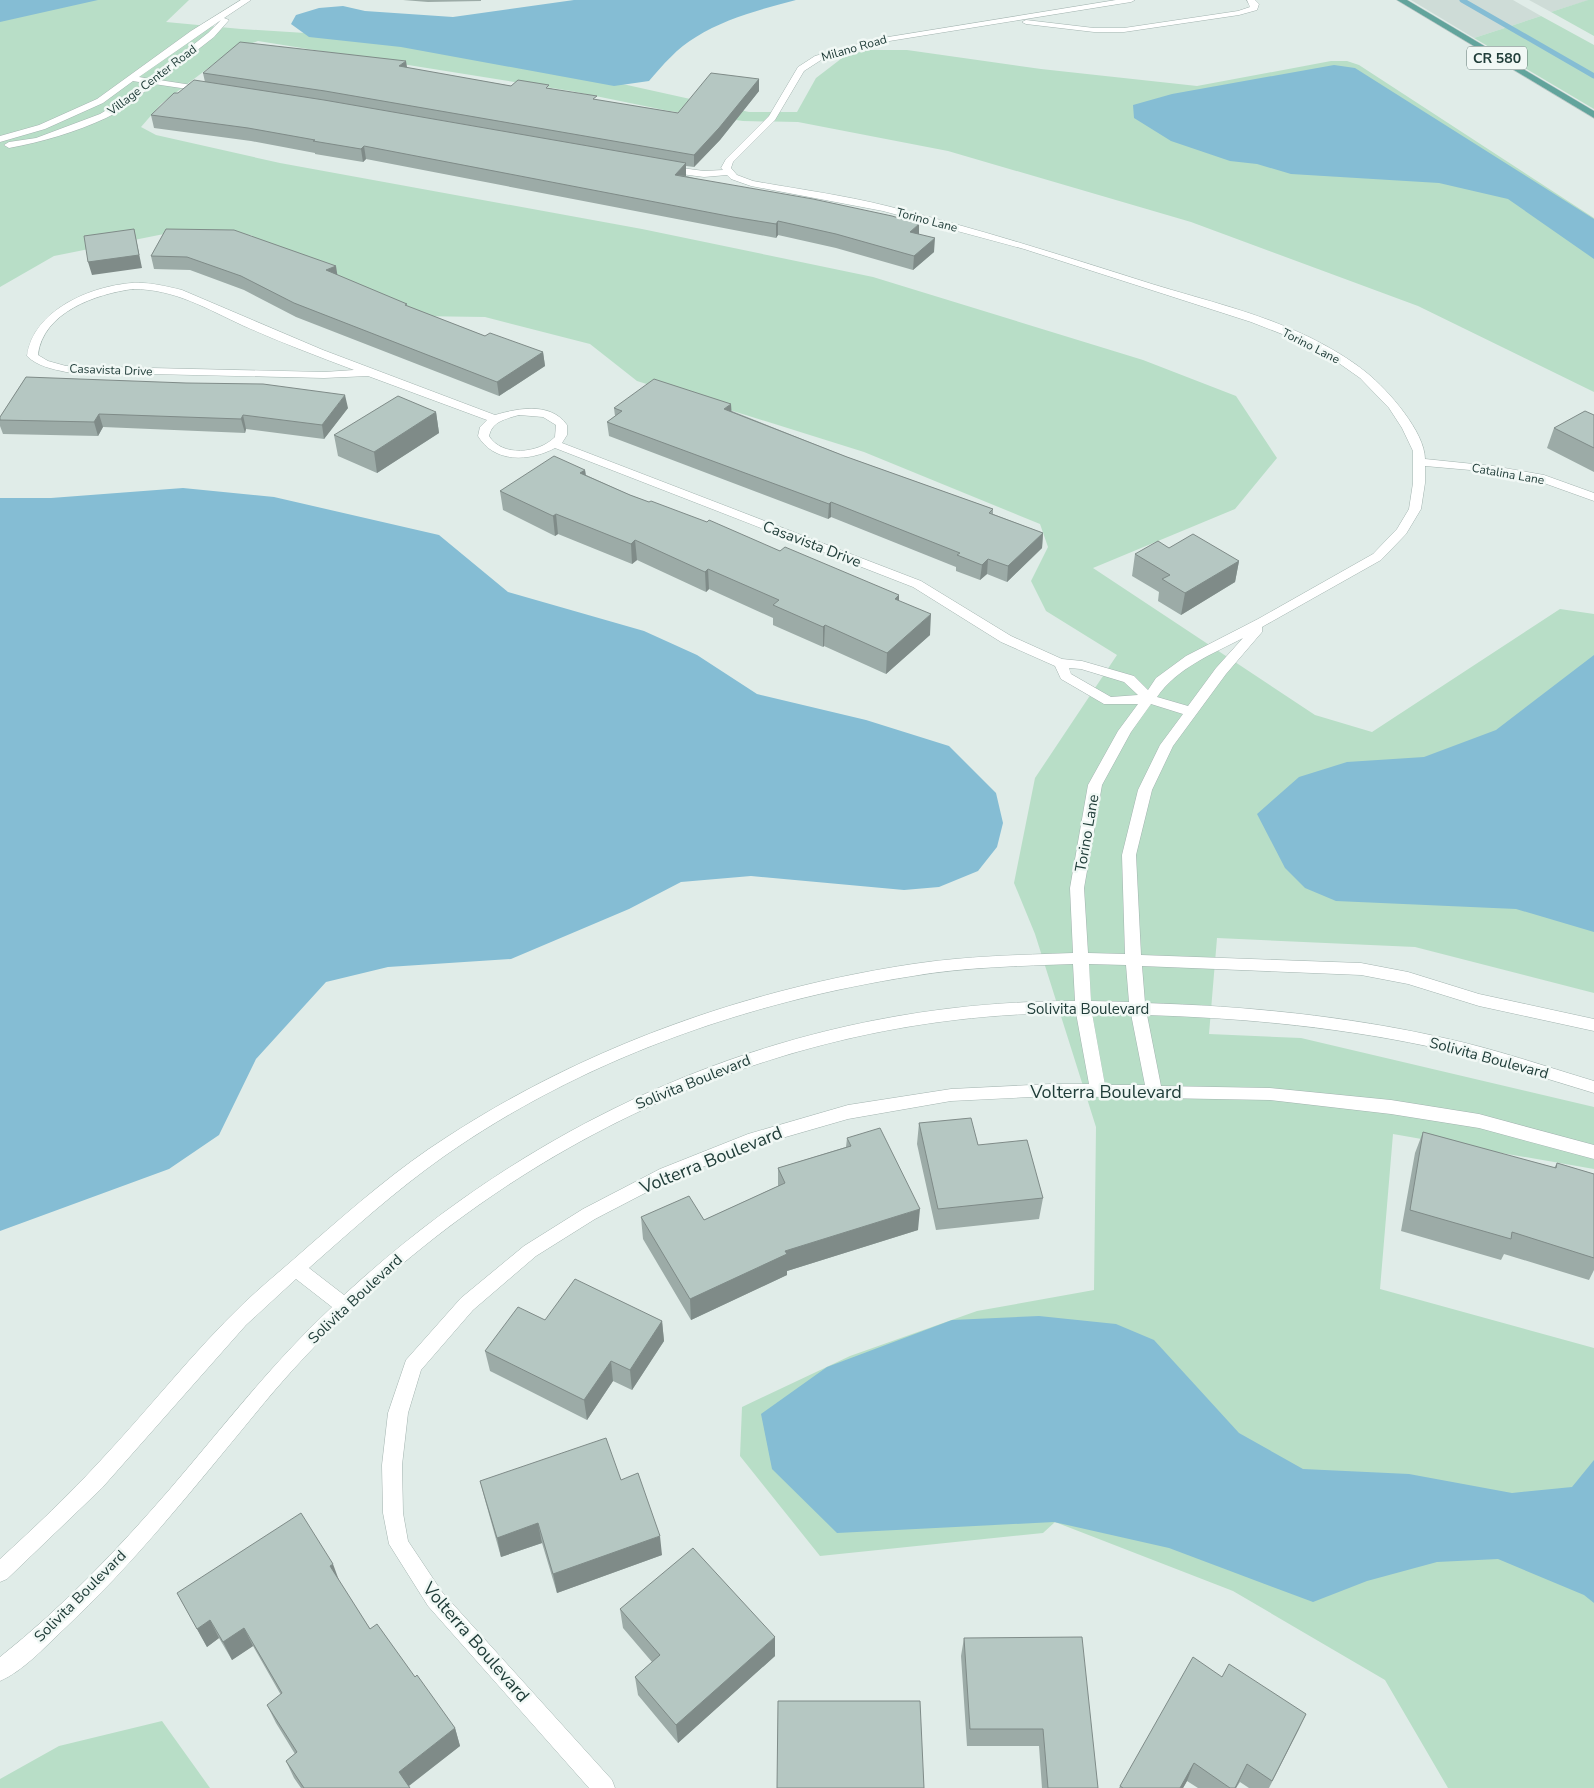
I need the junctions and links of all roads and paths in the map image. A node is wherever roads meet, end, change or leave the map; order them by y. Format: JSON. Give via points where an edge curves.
{"nodes":[{"id":1,"x":247,"y":0,"type":"edge"},
{"id":2,"x":1131,"y":0,"type":"edge"},
{"id":3,"x":1251,"y":0,"type":"edge"},
{"id":4,"x":1401,"y":0,"type":"edge"},
{"id":5,"x":234,"y":10,"type":"junction"},
{"id":6,"x":1010,"y":19,"type":"junction"},
{"id":7,"x":131,"y":78,"type":"junction"},
{"id":8,"x":152,"y":82,"type":"junction"},
{"id":9,"x":211,"y":90,"type":"edge"},
{"id":10,"x":1594,"y":115,"type":"edge"},
{"id":11,"x":0,"y":139,"type":"edge"},
{"id":12,"x":0,"y":146,"type":"edge"},
{"id":13,"x":655,"y":166,"type":"edge"},
{"id":14,"x":729,"y":172,"type":"junction"},
{"id":15,"x":366,"y":373,"type":"junction"},
{"id":16,"x":495,"y":419,"type":"junction"},
{"id":17,"x":554,"y":444,"type":"junction"},
{"id":18,"x":1419,"y":462,"type":"junction"},
{"id":19,"x":1594,"y":497,"type":"edge"},
{"id":20,"x":1263,"y":622,"type":"junction"},
{"id":21,"x":1060,"y":663,"type":"junction"},
{"id":22,"x":1149,"y":699,"type":"junction"},
{"id":23,"x":1192,"y":712,"type":"junction"},
{"id":24,"x":1081,"y":958,"type":"junction"},
{"id":25,"x":1134,"y":960,"type":"junction"},
{"id":26,"x":1083,"y":1008,"type":"junction"},
{"id":27,"x":1138,"y":1008,"type":"junction"},
{"id":28,"x":1594,"y":1026,"type":"edge"},
{"id":29,"x":1594,"y":1087,"type":"edge"},
{"id":30,"x":1098,"y":1091,"type":"junction"},
{"id":31,"x":1154,"y":1091,"type":"junction"},
{"id":32,"x":1594,"y":1152,"type":"edge"},
{"id":33,"x":296,"y":1268,"type":"junction"},
{"id":34,"x":345,"y":1307,"type":"junction"},
{"id":35,"x":0,"y":1572,"type":"edge"},
{"id":36,"x":0,"y":1670,"type":"edge"},
{"id":37,"x":604,"y":1788,"type":"edge"}],
"edges":[{"from":1,"to":5,"type":"street","name":"Village Center Road"},
{"from":2,"to":6,"type":"street","name":"Milano Road"},
{"from":3,"to":6,"type":"street","name":"Milano Road","via":[[1254,8],[1239,13],[1136,29],[1094,30]]},
{"from":4,"to":10,"type":"main road","number":"CR 580"},
{"from":5,"to":7,"type":"street","name":"Village Center Road","via":[[194,33]]},
{"from":5,"to":8,"type":"street","name":"Village Center Road","via":[[211,35]]},
{"from":6,"to":14,"type":"street","name":"Milano Road","via":[[876,40],[818,58],[800,69],[772,118],[729,160],[726,168]]},
{"from":7,"to":8,"type":"street"},
{"from":7,"to":11,"type":"street","name":"Village Center Road","via":[[100,101],[66,118]]},
{"from":8,"to":9,"type":"street"},
{"from":8,"to":12,"type":"street","name":"Village Center Road","via":[[104,116],[38,140]]},
{"from":13,"to":14,"type":"street","via":[[704,174]]},
{"from":14,"to":18,"type":"street","name":"Torino Lane","via":[[751,183],[884,208],[1027,247],[1255,320],[1304,340],[1364,376],[1393,406],[1419,451]]},
{"from":15,"to":15,"type":"street","name":"Casavista Drive","via":[[248,324],[191,295],[147,285],[97,294],[72,304],[49,320],[35,339],[32,356],[66,369],[324,375]]},
{"from":15,"to":16,"type":"street","name":"Casavista Drive"},
{"from":16,"to":17,"type":"street","via":[[506,414],[531,412],[554,418],[562,430]]},
{"from":16,"to":17,"type":"street","via":[[487,425],[483,439],[496,450],[513,454],[533,453]]},
{"from":17,"to":21,"type":"street","name":"Casavista Drive","via":[[917,584],[1006,639]]},
{"from":18,"to":19,"type":"street","name":"Catalina Lane","via":[[1536,477]]},
{"from":18,"to":20,"type":"street","name":"Torino Lane","via":[[1415,509],[1402,531],[1377,557]]},
{"from":20,"to":22,"type":"street","name":"Torino Lane","via":[[1191,659],[1161,681]]},
{"from":20,"to":23,"type":"street","name":"Torino Lane","via":[[1221,671]]},
{"from":21,"to":22,"type":"street","name":"Casavista Drive","via":[[1082,665],[1129,679]]},
{"from":21,"to":22,"type":"street","name":"Casavista Drive","via":[[1066,676],[1109,701]]},
{"from":22,"to":23,"type":"street"},
{"from":22,"to":24,"type":"street","name":"Torino Lane","via":[[1125,731],[1095,786],[1077,888]]},
{"from":23,"to":25,"type":"street","name":"Torino Lane","via":[[1167,745],[1144,790],[1129,855]]},
{"from":24,"to":25,"type":"street"},
{"from":24,"to":26,"type":"street","name":"Torino Lane"},
{"from":24,"to":33,"type":"street","via":[[950,966],[827,984],[653,1037],[540,1089],[453,1141],[377,1198]]},
{"from":25,"to":27,"type":"street","name":"Torino Lane"},
{"from":25,"to":28,"type":"street","via":[[1361,969]]},
{"from":26,"to":27,"type":"street","name":"Solivita Boulevard"},
{"from":26,"to":30,"type":"street","name":"Torino Lane"},
{"from":26,"to":34,"type":"street","name":"Solivita Boulevard","via":[[1053,1007],[884,1024],[757,1056],[675,1087],[608,1117],[525,1165],[459,1210],[387,1266]]},
{"from":27,"to":29,"type":"street","name":"Solivita Boulevard","via":[[1316,1022],[1405,1036],[1471,1050]]},
{"from":27,"to":31,"type":"street","name":"Torino Lane"},
{"from":30,"to":31,"type":"street","name":"Volterra Boulevard"},
{"from":30,"to":37,"type":"street","name":"Volterra Boulevard","via":[[951,1095],[848,1112],[754,1138],[666,1174],[589,1214],[530,1251],[466,1304],[413,1366],[398,1413],[392,1465],[393,1513],[399,1544],[434,1599]]},
{"from":31,"to":32,"type":"street","name":"Volterra Boulevard","via":[[1270,1094],[1391,1107],[1479,1121]]},
{"from":33,"to":34,"type":"street"},
{"from":33,"to":35,"type":"street","via":[[248,1311],[60,1517]]},
{"from":34,"to":36,"type":"street","name":"Solivita Boulevard","via":[[281,1370],[176,1496],[94,1585]]}]}
